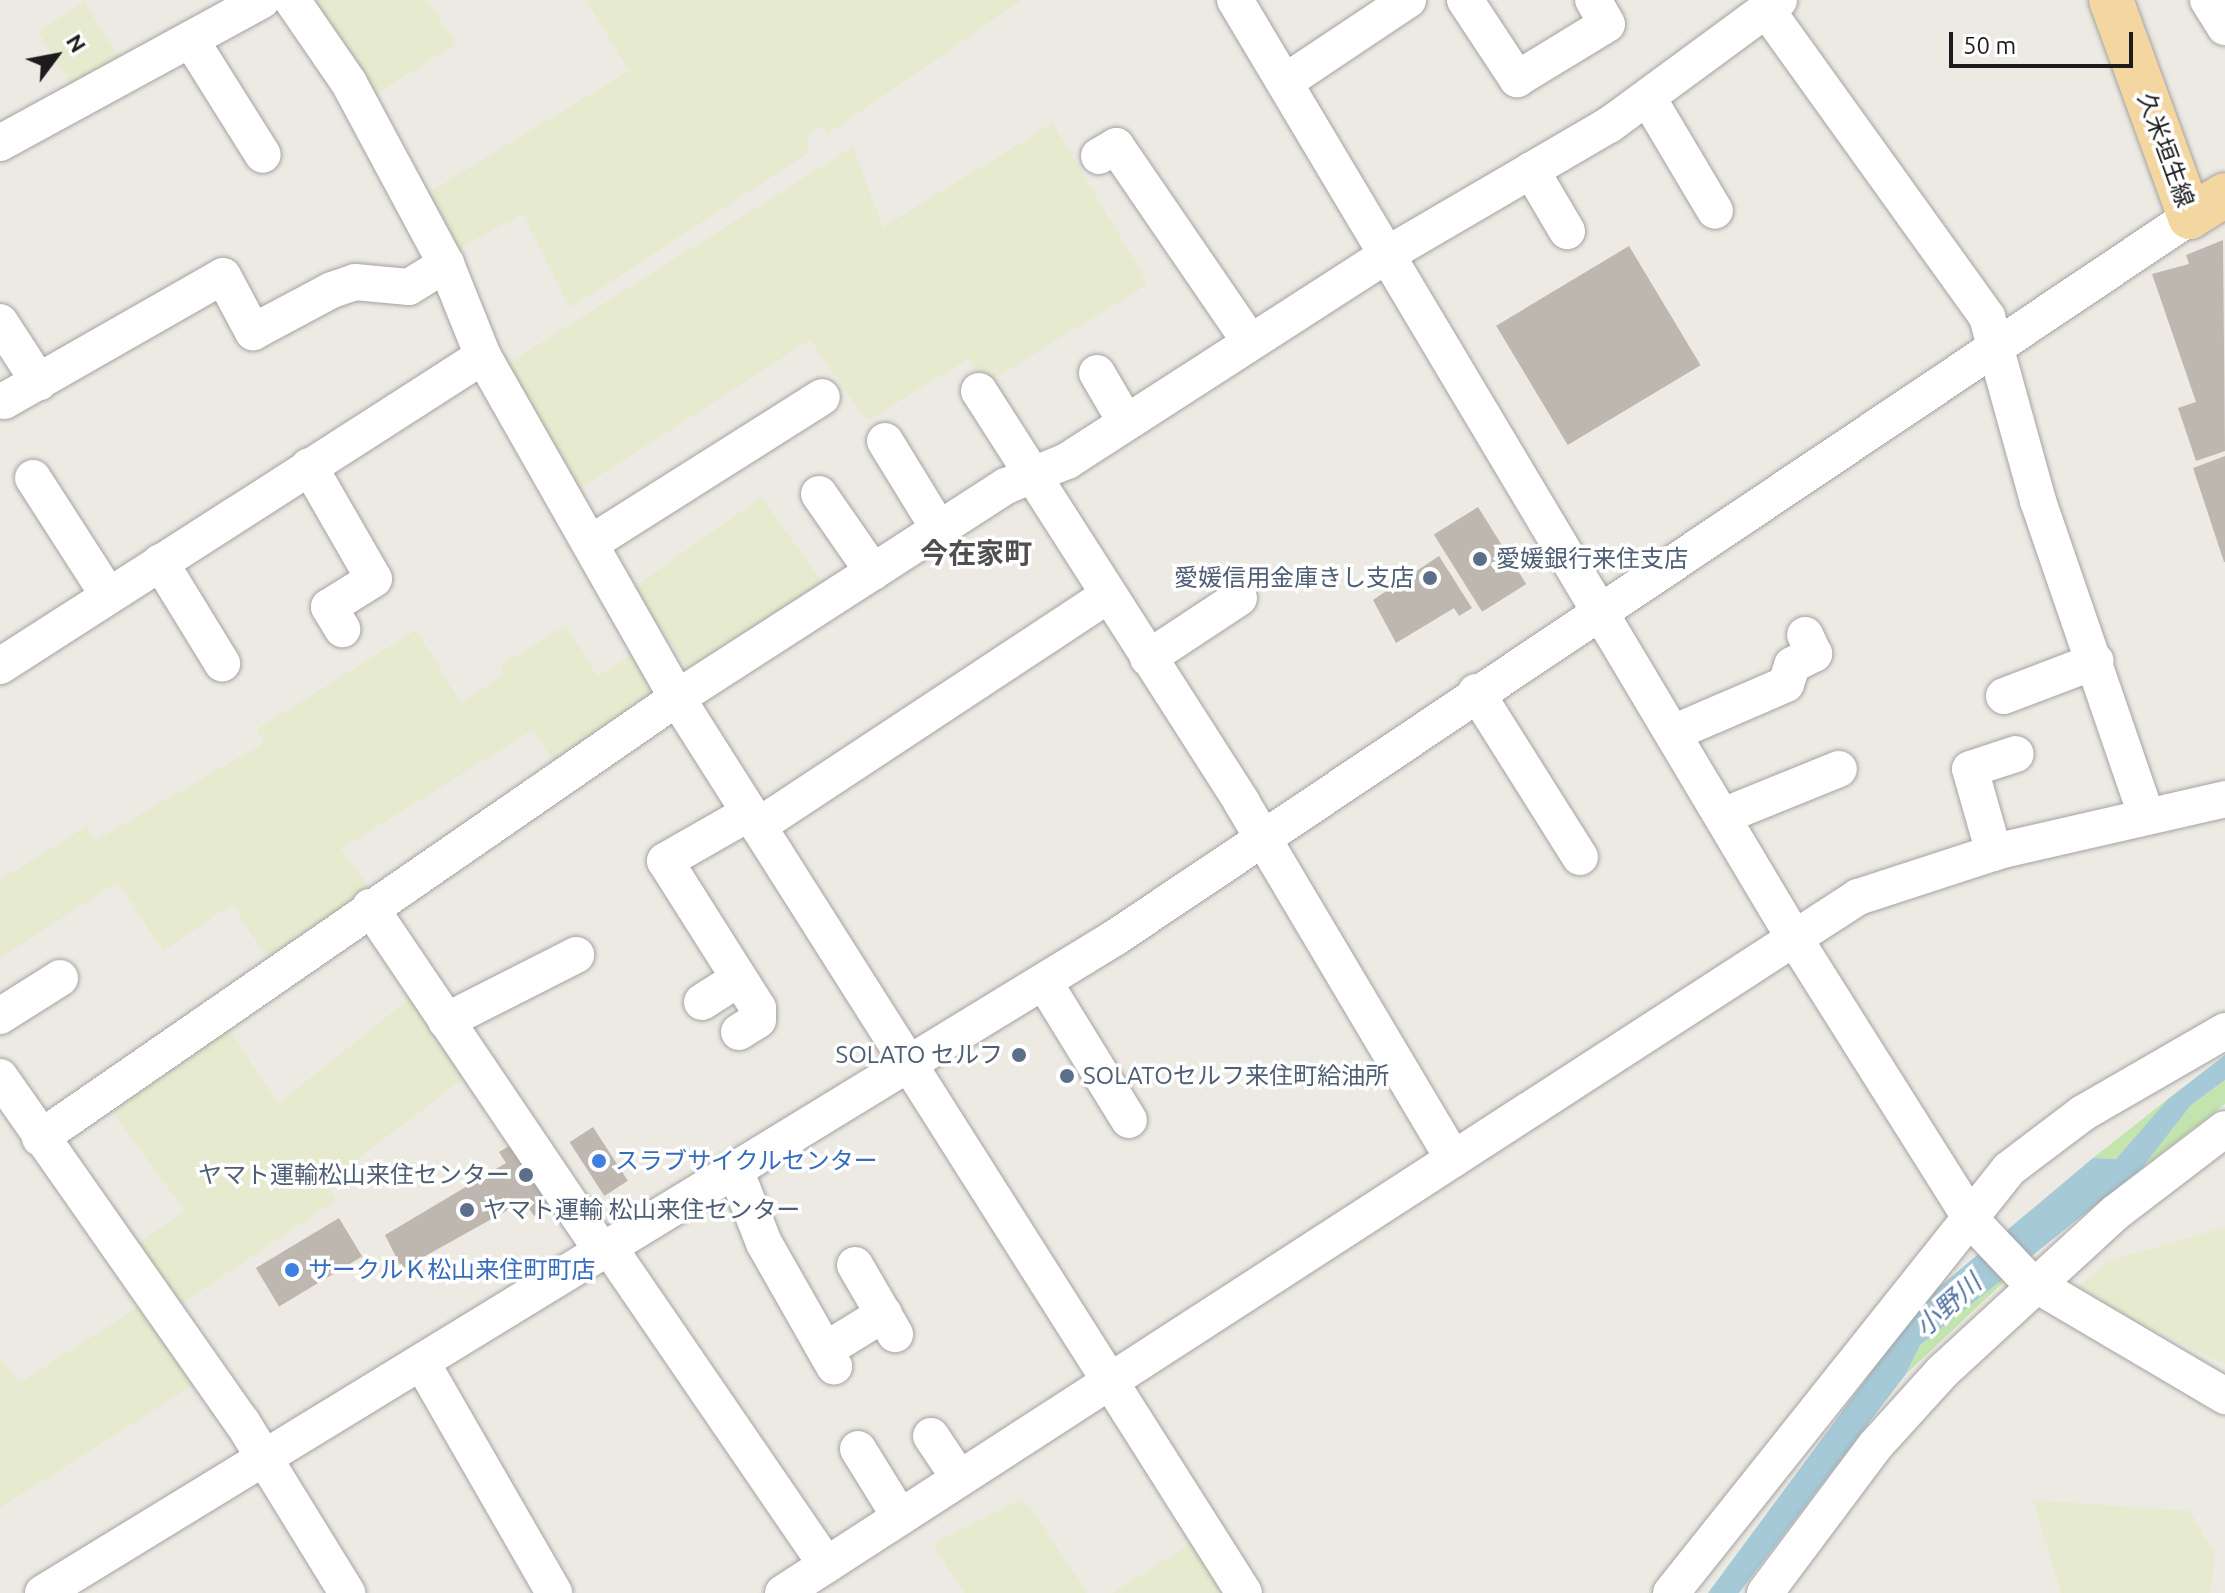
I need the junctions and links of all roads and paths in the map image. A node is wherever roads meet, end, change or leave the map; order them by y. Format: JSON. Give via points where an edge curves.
{"nodes":[{"id":1,"x":262,"y":0,"type":"edge"},
{"id":2,"x":292,"y":0,"type":"edge"},
{"id":3,"x":1235,"y":0,"type":"edge"},
{"id":4,"x":1408,"y":0,"type":"edge"},
{"id":5,"x":1465,"y":0,"type":"edge"},
{"id":6,"x":1593,"y":0,"type":"edge"},
{"id":7,"x":2111,"y":0,"type":"edge"},
{"id":8,"x":2208,"y":0,"type":"edge"},
{"id":9,"x":1773,"y":4,"type":"edge"},
{"id":10,"x":2225,"y":27,"type":"edge"},
{"id":11,"x":192,"y":42,"type":"junction"},
{"id":12,"x":1285,"y":82,"type":"junction"},
{"id":13,"x":1648,"y":98,"type":"junction"},
{"id":14,"x":0,"y":143,"type":"edge"},
{"id":15,"x":263,"y":155,"type":"dead end"},
{"id":16,"x":1099,"y":156,"type":"dead end"},
{"id":17,"x":1531,"y":170,"type":"junction"},
{"id":18,"x":2208,"y":206,"type":"edge"},
{"id":19,"x":1715,"y":211,"type":"dead end"},
{"id":20,"x":1567,"y":231,"type":"dead end"},
{"id":21,"x":1388,"y":254,"type":"junction"},
{"id":22,"x":446,"y":264,"type":"junction"},
{"id":23,"x":0,"y":322,"type":"edge"},
{"id":24,"x":1250,"y":342,"type":"junction"},
{"id":25,"x":1994,"y":343,"type":"junction"},
{"id":26,"x":483,"y":356,"type":"junction"},
{"id":27,"x":1097,"y":373,"type":"dead end"},
{"id":28,"x":39,"y":382,"type":"junction"},
{"id":29,"x":979,"y":391,"type":"dead end"},
{"id":30,"x":822,"y":397,"type":"dead end"},
{"id":31,"x":4,"y":401,"type":"dead end"},
{"id":32,"x":1125,"y":421,"type":"junction"},
{"id":33,"x":885,"y":441,"type":"dead end"},
{"id":34,"x":309,"y":466,"type":"junction"},
{"id":35,"x":1034,"y":476,"type":"junction"},
{"id":36,"x":33,"y":478,"type":"dead end"},
{"id":37,"x":819,"y":494,"type":"dead end"},
{"id":38,"x":939,"y":529,"type":"junction"},
{"id":39,"x":591,"y":543,"type":"junction"},
{"id":40,"x":160,"y":562,"type":"junction"},
{"id":41,"x":873,"y":572,"type":"junction"},
{"id":42,"x":108,"y":595,"type":"junction"},
{"id":43,"x":1107,"y":596,"type":"junction"},
{"id":44,"x":1239,"y":598,"type":"dead end"},
{"id":45,"x":1600,"y":608,"type":"junction"},
{"id":46,"x":342,"y":629,"type":"dead end"},
{"id":47,"x":1805,"y":635,"type":"dead end"},
{"id":48,"x":1148,"y":658,"type":"junction"},
{"id":49,"x":2096,"y":661,"type":"junction"},
{"id":50,"x":1,"y":662,"type":"edge"},
{"id":51,"x":222,"y":663,"type":"dead end"},
{"id":52,"x":1476,"y":692,"type":"junction"},
{"id":53,"x":2004,"y":696,"type":"dead end"},
{"id":54,"x":677,"y":698,"type":"junction"},
{"id":55,"x":1673,"y":733,"type":"junction"},
{"id":56,"x":2016,"y":754,"type":"dead end"},
{"id":57,"x":1839,"y":769,"type":"dead end"},
{"id":58,"x":2225,"y":799,"type":"edge"},
{"id":59,"x":2146,"y":815,"type":"junction"},
{"id":60,"x":1723,"y":816,"type":"junction"},
{"id":61,"x":754,"y":819,"type":"junction"},
{"id":62,"x":1262,"y":838,"type":"junction"},
{"id":63,"x":1994,"y":853,"type":"junction"},
{"id":64,"x":1580,"y":857,"type":"dead end"},
{"id":65,"x":370,"y":907,"type":"junction"},
{"id":66,"x":1793,"y":936,"type":"junction"},
{"id":67,"x":576,"y":955,"type":"dead end"},
{"id":68,"x":60,"y":978,"type":"dead end"},
{"id":69,"x":738,"y":979,"type":"junction"},
{"id":70,"x":1044,"y":982,"type":"junction"},
{"id":71,"x":702,"y":1002,"type":"dead end"},
{"id":72,"x":0,"y":1016,"type":"edge"},
{"id":73,"x":446,"y":1021,"type":"junction"},
{"id":74,"x":2225,"y":1031,"type":"edge"},
{"id":75,"x":739,"y":1032,"type":"dead end"},
{"id":76,"x":911,"y":1065,"type":"junction"},
{"id":77,"x":0,"y":1077,"type":"edge"},
{"id":78,"x":1129,"y":1120,"type":"dead end"},
{"id":79,"x":2225,"y":1129,"type":"edge"},
{"id":80,"x":40,"y":1138,"type":"junction"},
{"id":81,"x":1453,"y":1159,"type":"junction"},
{"id":82,"x":736,"y":1172,"type":"junction"},
{"id":83,"x":1978,"y":1229,"type":"junction"},
{"id":84,"x":606,"y":1251,"type":"junction"},
{"id":85,"x":855,"y":1265,"type":"dead end"},
{"id":86,"x":2034,"y":1284,"type":"junction"},
{"id":87,"x":422,"y":1363,"type":"junction"},
{"id":88,"x":1111,"y":1378,"type":"junction"},
{"id":89,"x":2225,"y":1396,"type":"edge"},
{"id":90,"x":931,"y":1436,"type":"dead end"},
{"id":91,"x":858,"y":1449,"type":"dead end"},
{"id":92,"x":265,"y":1458,"type":"junction"},
{"id":93,"x":959,"y":1478,"type":"junction"},
{"id":94,"x":900,"y":1517,"type":"junction"},
{"id":95,"x":826,"y":1565,"type":"junction"},
{"id":96,"x":43,"y":1593,"type":"edge"},
{"id":97,"x":347,"y":1593,"type":"edge"},
{"id":98,"x":554,"y":1593,"type":"edge"},
{"id":99,"x":783,"y":1593,"type":"edge"},
{"id":100,"x":1244,"y":1593,"type":"edge"},
{"id":101,"x":1671,"y":1593,"type":"edge"},
{"id":102,"x":1765,"y":1593,"type":"edge"}],
"edges":[{"from":1,"to":11,"type":"street"},
{"from":2,"to":22,"type":"street","via":[[349,83]]},
{"from":3,"to":12,"type":"street"},
{"from":4,"to":12,"type":"street"},
{"from":5,"to":6,"type":"street","via":[[1517,79],[1607,24]]},
{"from":7,"to":18,"type":"main road","name":"久米垣生線"},
{"from":8,"to":10,"type":"street"},
{"from":9,"to":13,"type":"street"},
{"from":9,"to":25,"type":"street","via":[[1976,296]]},
{"from":11,"to":14,"type":"street"},
{"from":11,"to":15,"type":"street"},
{"from":12,"to":21,"type":"street"},
{"from":13,"to":17,"type":"street"},
{"from":13,"to":19,"type":"street"},
{"from":16,"to":24,"type":"street","via":[[1116,146]]},
{"from":17,"to":20,"type":"street"},
{"from":17,"to":21,"type":"street"},
{"from":18,"to":25,"type":"street"},
{"from":21,"to":24,"type":"street"},
{"from":21,"to":45,"type":"street"},
{"from":22,"to":26,"type":"street"},
{"from":22,"to":28,"type":"street","via":[[409,287],[355,282],[332,290],[253,332],[223,276]]},
{"from":23,"to":28,"type":"street"},
{"from":24,"to":32,"type":"street"},
{"from":25,"to":45,"type":"street"},
{"from":25,"to":49,"type":"street","via":[[2038,501]]},
{"from":26,"to":34,"type":"street"},
{"from":26,"to":39,"type":"street"},
{"from":27,"to":32,"type":"street"},
{"from":28,"to":31,"type":"street"},
{"from":29,"to":35,"type":"street"},
{"from":30,"to":39,"type":"street","via":[[775,440]]},
{"from":32,"to":35,"type":"street"},
{"from":33,"to":38,"type":"street"},
{"from":34,"to":40,"type":"street"},
{"from":34,"to":46,"type":"street","via":[[374,579],[329,607]]},
{"from":35,"to":38,"type":"street"},
{"from":35,"to":43,"type":"street"},
{"from":36,"to":42,"type":"street"},
{"from":37,"to":41,"type":"street"},
{"from":38,"to":41,"type":"street"},
{"from":39,"to":54,"type":"street"},
{"from":40,"to":42,"type":"street"},
{"from":40,"to":51,"type":"street"},
{"from":41,"to":54,"type":"street"},
{"from":42,"to":50,"type":"street"},
{"from":43,"to":48,"type":"street"},
{"from":43,"to":61,"type":"street"},
{"from":44,"to":48,"type":"street"},
{"from":45,"to":52,"type":"street"},
{"from":45,"to":55,"type":"street"},
{"from":47,"to":55,"type":"street","via":[[1814,654],[1792,665],[1786,684]]},
{"from":48,"to":62,"type":"street"},
{"from":49,"to":53,"type":"street"},
{"from":49,"to":59,"type":"street"},
{"from":52,"to":62,"type":"street"},
{"from":52,"to":64,"type":"street"},
{"from":54,"to":61,"type":"street"},
{"from":54,"to":65,"type":"street"},
{"from":55,"to":60,"type":"street"},
{"from":56,"to":63,"type":"street","via":[[1970,769]]},
{"from":57,"to":60,"type":"street"},
{"from":58,"to":59,"type":"street"},
{"from":59,"to":63,"type":"street"},
{"from":60,"to":66,"type":"street"},
{"from":61,"to":69,"type":"street","via":[[665,861]]},
{"from":61,"to":76,"type":"street"},
{"from":62,"to":70,"type":"street"},
{"from":62,"to":81,"type":"street"},
{"from":63,"to":66,"type":"street","via":[[1904,877]]},
{"from":65,"to":73,"type":"street"},
{"from":65,"to":80,"type":"street"},
{"from":66,"to":81,"type":"street"},
{"from":66,"to":83,"type":"street"},
{"from":67,"to":73,"type":"street"},
{"from":68,"to":72,"type":"street"},
{"from":69,"to":71,"type":"street"},
{"from":69,"to":75,"type":"street","via":[[758,1020]]},
{"from":70,"to":76,"type":"street"},
{"from":70,"to":78,"type":"street"},
{"from":73,"to":84,"type":"street"},
{"from":74,"to":83,"type":"street","via":[[2083,1113],[2009,1169]]},
{"from":76,"to":82,"type":"street"},
{"from":76,"to":88,"type":"street"},
{"from":77,"to":80,"type":"street"},
{"from":79,"to":86,"type":"street","via":[[2115,1213]]},
{"from":80,"to":92,"type":"street"},
{"from":81,"to":88,"type":"street"},
{"from":82,"to":84,"type":"street"},
{"from":82,"to":85,"type":"street","via":[[764,1243],[831,1358],[890,1324]]},
{"from":83,"to":86,"type":"street"},
{"from":83,"to":101,"type":"street"},
{"from":84,"to":87,"type":"street"},
{"from":84,"to":95,"type":"street"},
{"from":86,"to":89,"type":"street"},
{"from":86,"to":102,"type":"street","via":[[1942,1372],[1875,1446]]},
{"from":87,"to":92,"type":"street"},
{"from":87,"to":98,"type":"street"},
{"from":88,"to":93,"type":"street"},
{"from":88,"to":100,"type":"street"},
{"from":90,"to":93,"type":"street"},
{"from":91,"to":94,"type":"street"},
{"from":92,"to":96,"type":"street"},
{"from":92,"to":97,"type":"street"},
{"from":93,"to":94,"type":"street"},
{"from":94,"to":95,"type":"street"},
{"from":95,"to":99,"type":"street"}]}
